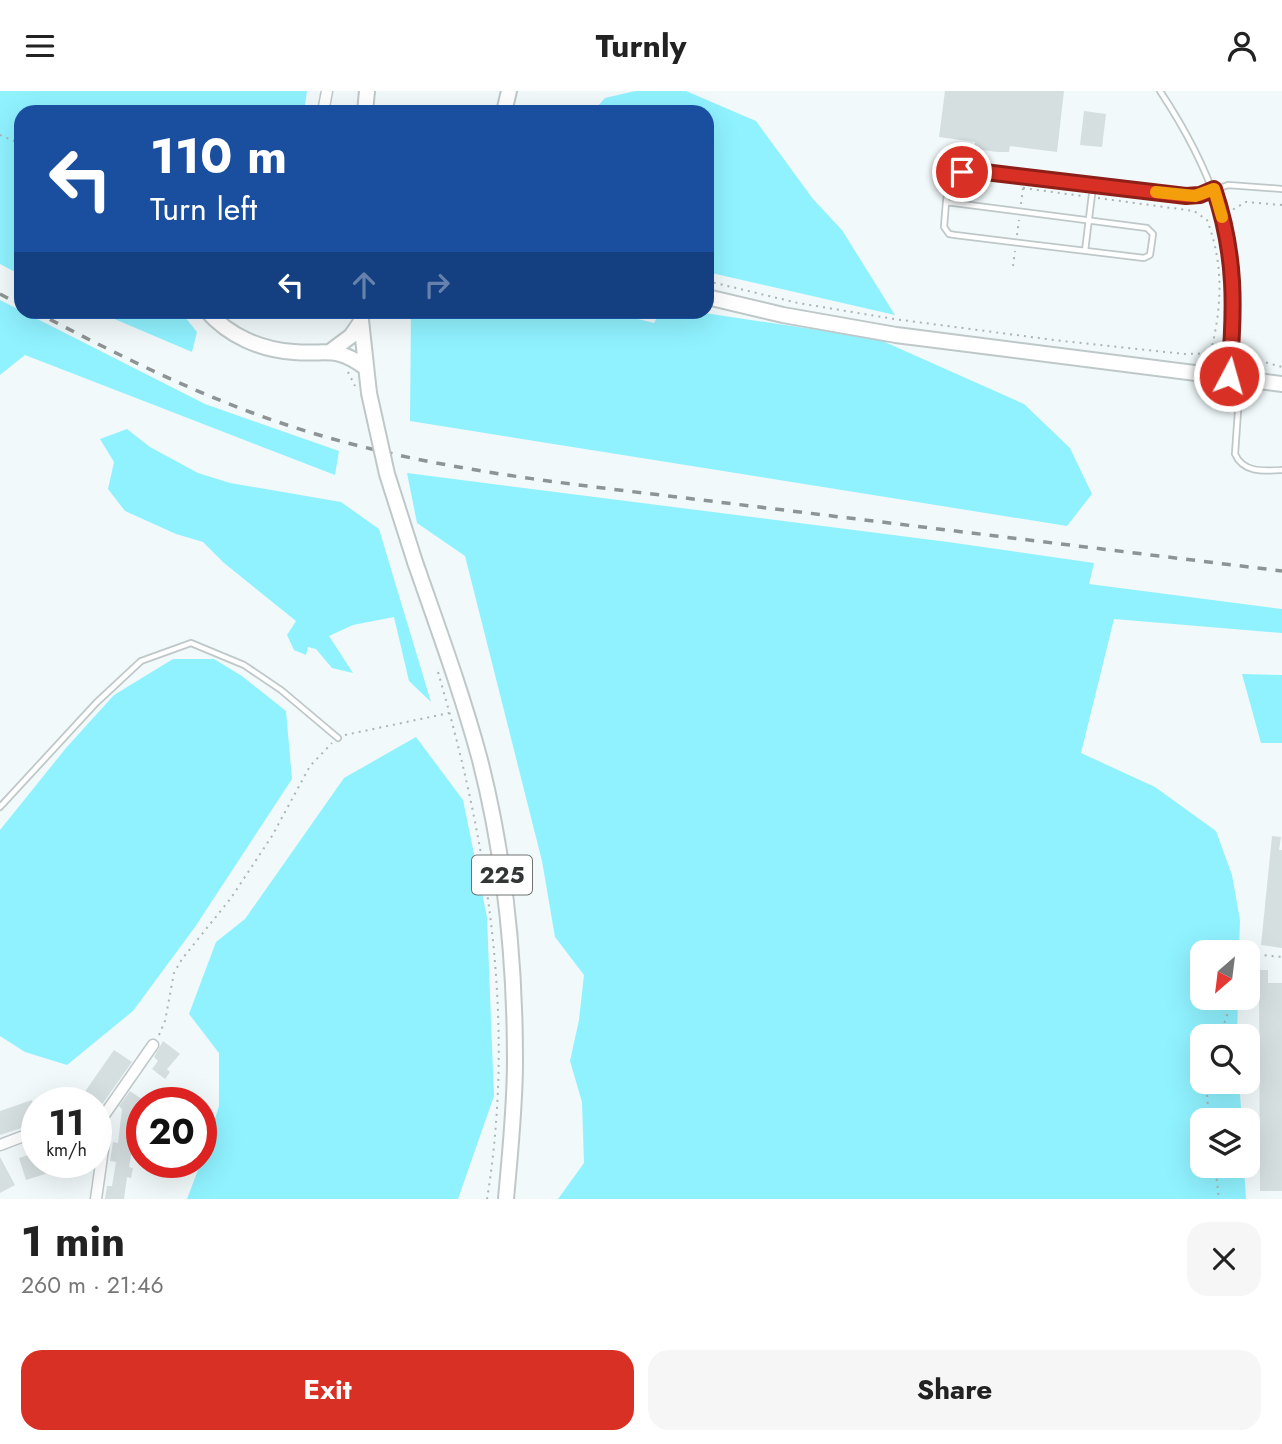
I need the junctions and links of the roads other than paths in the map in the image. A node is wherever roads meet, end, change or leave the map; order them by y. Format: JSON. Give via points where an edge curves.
{"nodes":[{"id":1,"x":1160,"y":91,"type":"edge"},
{"id":2,"x":1093,"y":185,"type":"junction"},
{"id":3,"x":1214,"y":189,"type":"junction"},
{"id":4,"x":1282,"y":189,"type":"edge"},
{"id":5,"x":946,"y":202,"type":"junction"},
{"id":6,"x":1088,"y":221,"type":"junction"},
{"id":7,"x":1085,"y":251,"type":"junction"},
{"id":8,"x":714,"y":299,"type":"edge"},
{"id":9,"x":216,"y":319,"type":"edge"},
{"id":10,"x":359,"y":319,"type":"edge"},
{"id":11,"x":360,"y":319,"type":"edge"},
{"id":12,"x":331,"y":351,"type":"junction"},
{"id":13,"x":366,"y":368,"type":"junction"},
{"id":14,"x":1234,"y":377,"type":"junction"},
{"id":15,"x":1282,"y":384,"type":"edge"},
{"id":16,"x":1282,"y":470,"type":"edge"},
{"id":17,"x":338,"y":739,"type":"road end"},
{"id":18,"x":0,"y":807,"type":"edge"},
{"id":19,"x":153,"y":1045,"type":"road end"},
{"id":20,"x":112,"y":1102,"type":"edge"},
{"id":21,"x":21,"y":1137,"type":"edge"},
{"id":22,"x":0,"y":1145,"type":"edge"},
{"id":23,"x":99,"y":1178,"type":"edge"},
{"id":24,"x":96,"y":1199,"type":"edge"},
{"id":25,"x":506,"y":1199,"type":"edge"}],
"edges":[{"from":1,"to":3,"type":"lane","via":[[1192,141]]},
{"from":2,"to":3,"type":"lane","via":[[1186,196]]},
{"from":2,"to":5,"type":"lane","via":[[968,170],[950,182]]},
{"from":2,"to":6,"type":"lane"},
{"from":3,"to":4,"type":"lane","via":[[1228,184]]},
{"from":3,"to":14,"type":"lane","via":[[1230,253]]},
{"from":5,"to":6,"type":"lane"},
{"from":5,"to":7,"type":"lane","via":[[943,223],[949,234]]},
{"from":6,"to":7,"type":"lane"},
{"from":6,"to":7,"type":"lane","via":[[1153,234],[1150,255],[1144,258]]},
{"from":8,"to":14,"type":"main road","via":[[896,335]]},
{"from":9,"to":12,"type":"main road","via":[[262,347]]},
{"from":10,"to":12,"type":"main road","via":[[351,336]]},
{"from":11,"to":13,"type":"main road","number":"225"},
{"from":12,"to":13,"type":"main road"},
{"from":13,"to":25,"type":"main road","number":"225","bridge":true,"via":[[387,474],[465,704],[499,852],[514,1001],[515,1063]]},
{"from":14,"to":15,"type":"main road"},
{"from":14,"to":16,"type":"lane","via":[[1238,461],[1254,470]]},
{"from":17,"to":18,"type":"lane","via":[[281,690],[244,666],[191,643],[141,661]]},
{"from":19,"to":20,"type":"street"},
{"from":21,"to":22,"type":"street"},
{"from":23,"to":24,"type":"street"}]}
